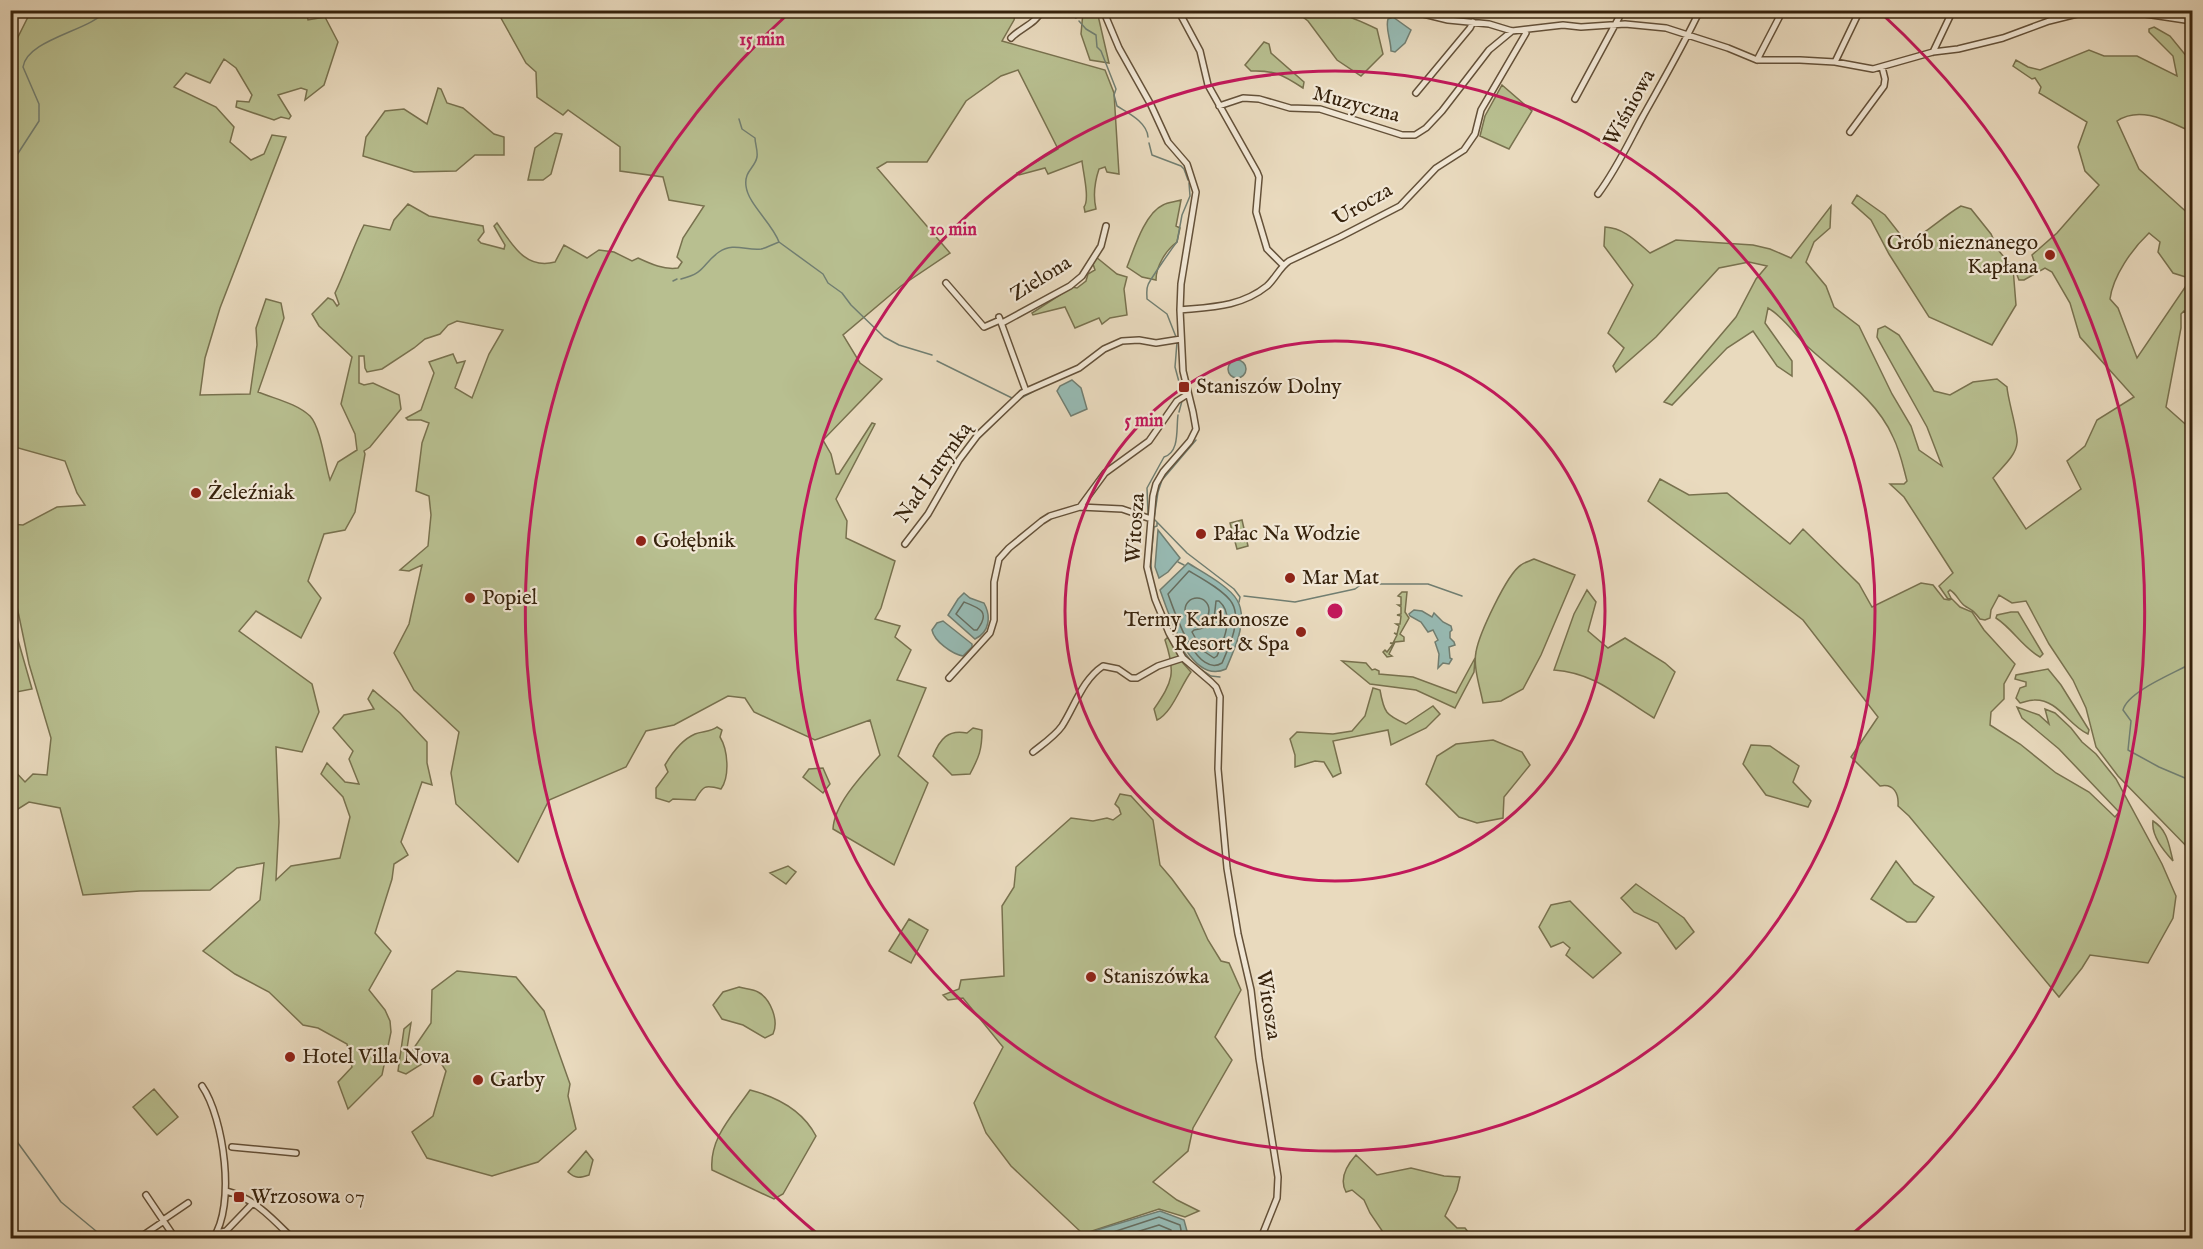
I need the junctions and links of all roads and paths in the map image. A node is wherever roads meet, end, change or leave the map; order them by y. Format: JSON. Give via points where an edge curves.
{"nodes":[{"id":1,"x":1042,"y":10,"type":"edge"},
{"id":2,"x":1103,"y":10,"type":"edge"},
{"id":3,"x":1178,"y":10,"type":"edge"},
{"id":4,"x":1407,"y":10,"type":"edge"},
{"id":5,"x":1623,"y":10,"type":"edge"},
{"id":6,"x":1700,"y":10,"type":"edge"},
{"id":7,"x":1783,"y":10,"type":"edge"},
{"id":8,"x":1860,"y":10,"type":"edge"},
{"id":9,"x":1953,"y":10,"type":"edge"},
{"id":10,"x":2193,"y":21,"type":"edge"},
{"id":11,"x":1473,"y":22,"type":"junction"},
{"id":12,"x":1617,"y":25,"type":"junction"},
{"id":13,"x":1525,"y":30,"type":"junction"},
{"id":14,"x":1512,"y":31,"type":"junction"},
{"id":15,"x":1688,"y":36,"type":"junction"},
{"id":16,"x":1011,"y":38,"type":"dead end"},
{"id":17,"x":1934,"y":52,"type":"junction"},
{"id":18,"x":1757,"y":60,"type":"junction"},
{"id":19,"x":1835,"y":62,"type":"junction"},
{"id":20,"x":1882,"y":67,"type":"junction"},
{"id":21,"x":1416,"y":93,"type":"dead end"},
{"id":22,"x":1575,"y":99,"type":"dead end"},
{"id":23,"x":1219,"y":105,"type":"junction"},
{"id":24,"x":1850,"y":132,"type":"dead end"},
{"id":25,"x":1598,"y":194,"type":"dead end"},
{"id":26,"x":1106,"y":225,"type":"dead end"},
{"id":27,"x":1283,"y":265,"type":"junction"},
{"id":28,"x":946,"y":284,"type":"dead end"},
{"id":29,"x":1180,"y":310,"type":"junction"},
{"id":30,"x":1000,"y":320,"type":"junction"},
{"id":31,"x":1181,"y":339,"type":"junction"},
{"id":32,"x":1026,"y":391,"type":"junction"},
{"id":33,"x":1188,"y":394,"type":"junction"},
{"id":34,"x":1080,"y":507,"type":"junction"},
{"id":35,"x":1151,"y":519,"type":"junction"},
{"id":36,"x":905,"y":544,"type":"dead end"},
{"id":37,"x":1183,"y":658,"type":"junction"},
{"id":38,"x":949,"y":678,"type":"dead end"},
{"id":39,"x":1033,"y":752,"type":"dead end"},
{"id":40,"x":202,"y":1086,"type":"dead end"},
{"id":41,"x":232,"y":1147,"type":"dead end"},
{"id":42,"x":296,"y":1154,"type":"dead end"},
{"id":43,"x":226,"y":1191,"type":"junction"},
{"id":44,"x":146,"y":1195,"type":"dead end"},
{"id":45,"x":188,"y":1203,"type":"dead end"},
{"id":46,"x":253,"y":1203,"type":"junction"},
{"id":47,"x":164,"y":1220,"type":"junction"},
{"id":48,"x":215,"y":1236,"type":"edge"},
{"id":49,"x":139,"y":1239,"type":"edge"},
{"id":50,"x":175,"y":1239,"type":"edge"},
{"id":51,"x":292,"y":1239,"type":"edge"},
{"id":52,"x":1261,"y":1239,"type":"edge"}],
"edges":[{"from":1,"to":16,"type":"street"},
{"from":2,"to":29,"type":"street","name":"Witosza","via":[[1162,131],[1194,180],[1195,205]]},
{"from":3,"to":23,"type":"street","via":[[1200,51],[1205,79]]},
{"from":4,"to":11,"type":"street"},
{"from":5,"to":12,"type":"street"},
{"from":6,"to":15,"type":"street","name":"Wiśniowa"},
{"from":7,"to":18,"type":"street"},
{"from":8,"to":19,"type":"street"},
{"from":9,"to":17,"type":"street"},
{"from":10,"to":17,"type":"street","via":[[2111,11],[2077,14],[2003,38]]},
{"from":11,"to":14,"type":"street"},
{"from":11,"to":21,"type":"street"},
{"from":12,"to":13,"type":"street"},
{"from":12,"to":15,"type":"street","via":[[1666,28]]},
{"from":12,"to":22,"type":"street"},
{"from":13,"to":14,"type":"street"},
{"from":13,"to":27,"type":"street","name":"Urocza","via":[[1464,150],[1436,168],[1400,206]]},
{"from":14,"to":23,"type":"street","name":"Muzyczna","via":[[1489,50],[1442,111],[1416,135],[1402,135],[1320,109],[1290,108],[1258,99],[1243,98]]},
{"from":15,"to":18,"type":"street"},
{"from":15,"to":25,"type":"street","name":"Wiśniowa","via":[[1624,155]]},
{"from":17,"to":20,"type":"street"},
{"from":18,"to":19,"type":"street"},
{"from":19,"to":20,"type":"street","via":[[1864,69]]},
{"from":20,"to":24,"type":"street","via":[[1884,86]]},
{"from":23,"to":27,"type":"street","via":[[1259,177],[1256,212],[1267,249]]},
{"from":26,"to":30,"type":"street","name":"Zielona","via":[[1101,246],[1082,276],[1070,286]]},
{"from":27,"to":29,"type":"street","name":"Urocza","via":[[1268,285],[1245,299],[1225,306]]},
{"from":28,"to":30,"type":"street","name":"Zielona","via":[[981,325],[987,327]]},
{"from":29,"to":31,"type":"street","name":"Witosza"},
{"from":30,"to":32,"type":"street"},
{"from":31,"to":32,"type":"street","name":"Nad Lutynką","via":[[1156,343],[1122,341],[1079,368]]},
{"from":31,"to":33,"type":"street","name":"Witosza"},
{"from":32,"to":36,"type":"street","name":"Nad Lutynką","via":[[978,436],[959,460],[928,514]]},
{"from":33,"to":34,"type":"street","via":[[1177,401],[1149,441],[1105,473]]},
{"from":33,"to":35,"type":"street","name":"Witosza","via":[[1196,429],[1156,484]]},
{"from":34,"to":35,"type":"street","via":[[1122,509]]},
{"from":34,"to":38,"type":"street","via":[[1045,519],[999,559],[990,633]]},
{"from":35,"to":37,"type":"street","name":"Witosza","via":[[1147,567],[1150,587]]},
{"from":37,"to":39,"type":"street","via":[[1137,678],[1103,666],[1085,685],[1061,727]]},
{"from":37,"to":52,"type":"street","name":"Witosza","via":[[1216,687],[1220,697],[1218,769],[1227,868],[1251,990],[1278,1177],[1277,1198]]},
{"from":40,"to":43,"type":"street","via":[[222,1137]]},
{"from":41,"to":42,"type":"street"},
{"from":43,"to":46,"type":"street"},
{"from":43,"to":48,"type":"street"},
{"from":44,"to":47,"type":"street"},
{"from":45,"to":47,"type":"street"},
{"from":46,"to":48,"type":"street","via":[[226,1231]]},
{"from":46,"to":51,"type":"street"},
{"from":47,"to":49,"type":"street"},
{"from":47,"to":50,"type":"street"}]}
